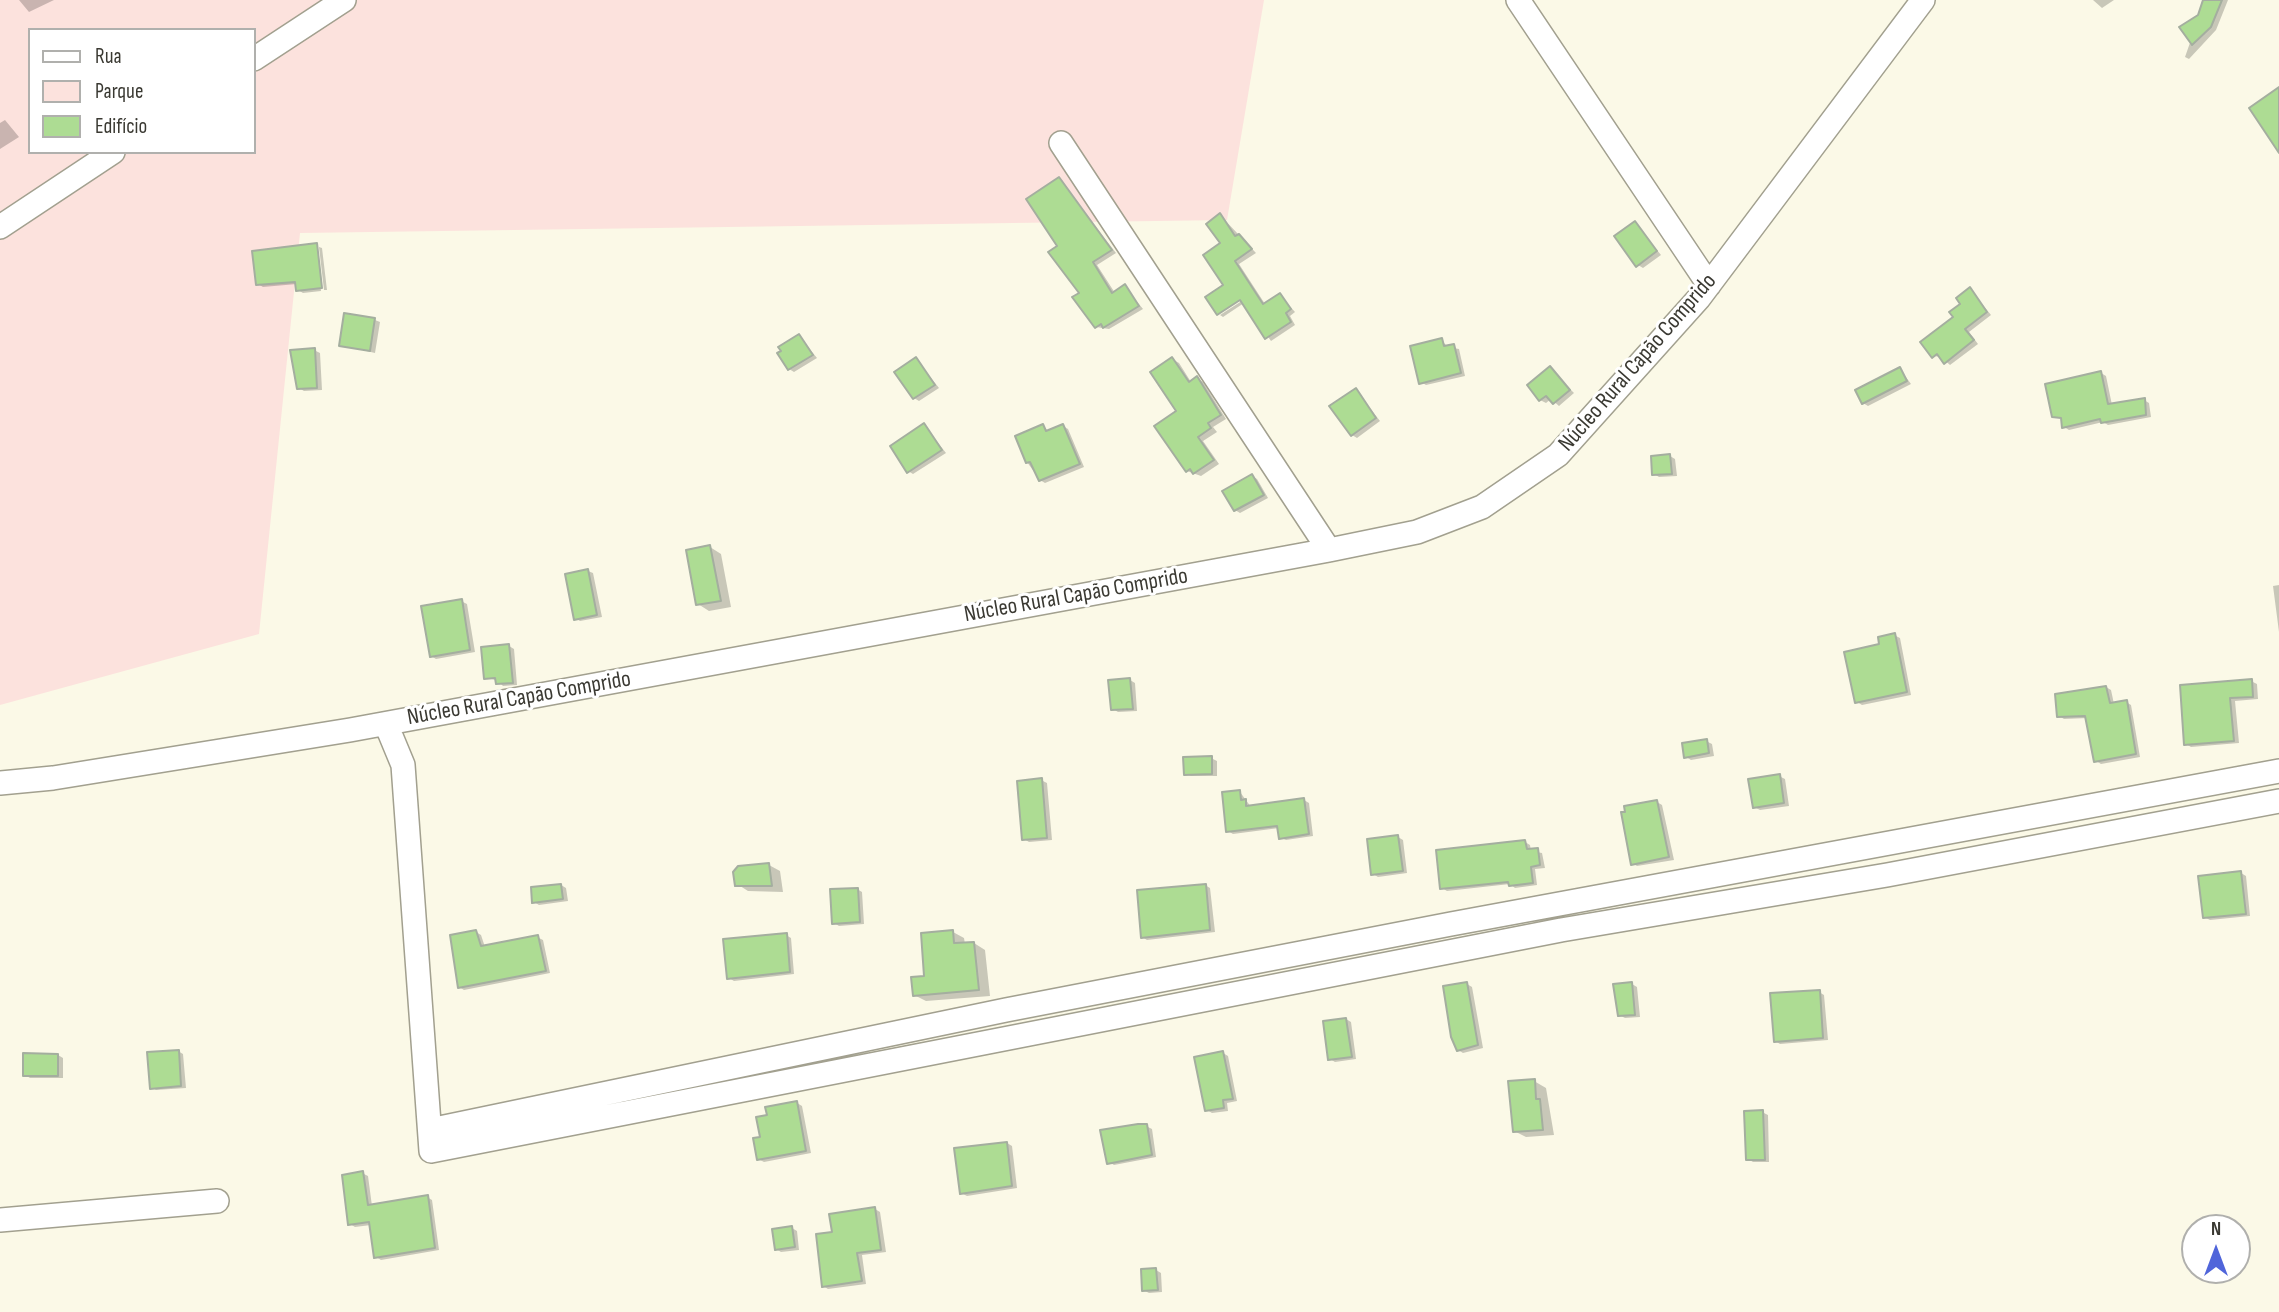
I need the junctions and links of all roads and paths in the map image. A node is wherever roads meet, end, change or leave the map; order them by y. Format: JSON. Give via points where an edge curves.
{"nodes":[{"id":1,"x":344,"y":0,"type":"edge"},
{"id":2,"x":1518,"y":0,"type":"edge"},
{"id":3,"x":1923,"y":0,"type":"edge"},
{"id":4,"x":256,"y":58,"type":"edge"},
{"id":5,"x":1061,"y":143,"type":"dead end"},
{"id":6,"x":110,"y":154,"type":"edge"},
{"id":7,"x":0,"y":227,"type":"edge"},
{"id":8,"x":1709,"y":285,"type":"junction"},
{"id":9,"x":1329,"y":550,"type":"junction"},
{"id":10,"x":386,"y":724,"type":"junction"},
{"id":11,"x":2279,"y":771,"type":"edge"},
{"id":12,"x":0,"y":783,"type":"edge"},
{"id":13,"x":2203,"y":786,"type":"junction"},
{"id":14,"x":2279,"y":801,"type":"edge"},
{"id":15,"x":2209,"y":814,"type":"junction"},
{"id":16,"x":1929,"y":837,"type":"junction"},
{"id":17,"x":1935,"y":866,"type":"junction"},
{"id":18,"x":1125,"y":987,"type":"junction"},
{"id":19,"x":1132,"y":1016,"type":"junction"},
{"id":20,"x":431,"y":1140,"type":"junction"},
{"id":21,"x":217,"y":1201,"type":"dead end"},
{"id":22,"x":0,"y":1220,"type":"edge"}],
"edges":[{"from":1,"to":4,"type":"street"},
{"from":2,"to":8,"type":"street"},
{"from":3,"to":8,"type":"street","name":"Núcleo Rural Capão Comprido"},
{"from":5,"to":9,"type":"street"},
{"from":6,"to":7,"type":"street"},
{"from":8,"to":9,"type":"street","name":"Núcleo Rural Capão Comprido","via":[[1547,463],[1482,507],[1417,532]]},
{"from":9,"to":10,"type":"street","name":"Núcleo Rural Capão Comprido"},
{"from":10,"to":12,"type":"street","name":"Núcleo Rural Capão Comprido"},
{"from":10,"to":20,"type":"street","via":[[403,765]]},
{"from":11,"to":13,"type":"street"},
{"from":13,"to":15,"type":"street"},
{"from":13,"to":16,"type":"street"},
{"from":14,"to":15,"type":"street"},
{"from":15,"to":17,"type":"street"},
{"from":16,"to":17,"type":"street"},
{"from":16,"to":18,"type":"street"},
{"from":17,"to":19,"type":"street","via":[[1560,930]]},
{"from":18,"to":19,"type":"street"},
{"from":18,"to":20,"type":"street"},
{"from":19,"to":20,"type":"street"},
{"from":21,"to":22,"type":"street"}]}
